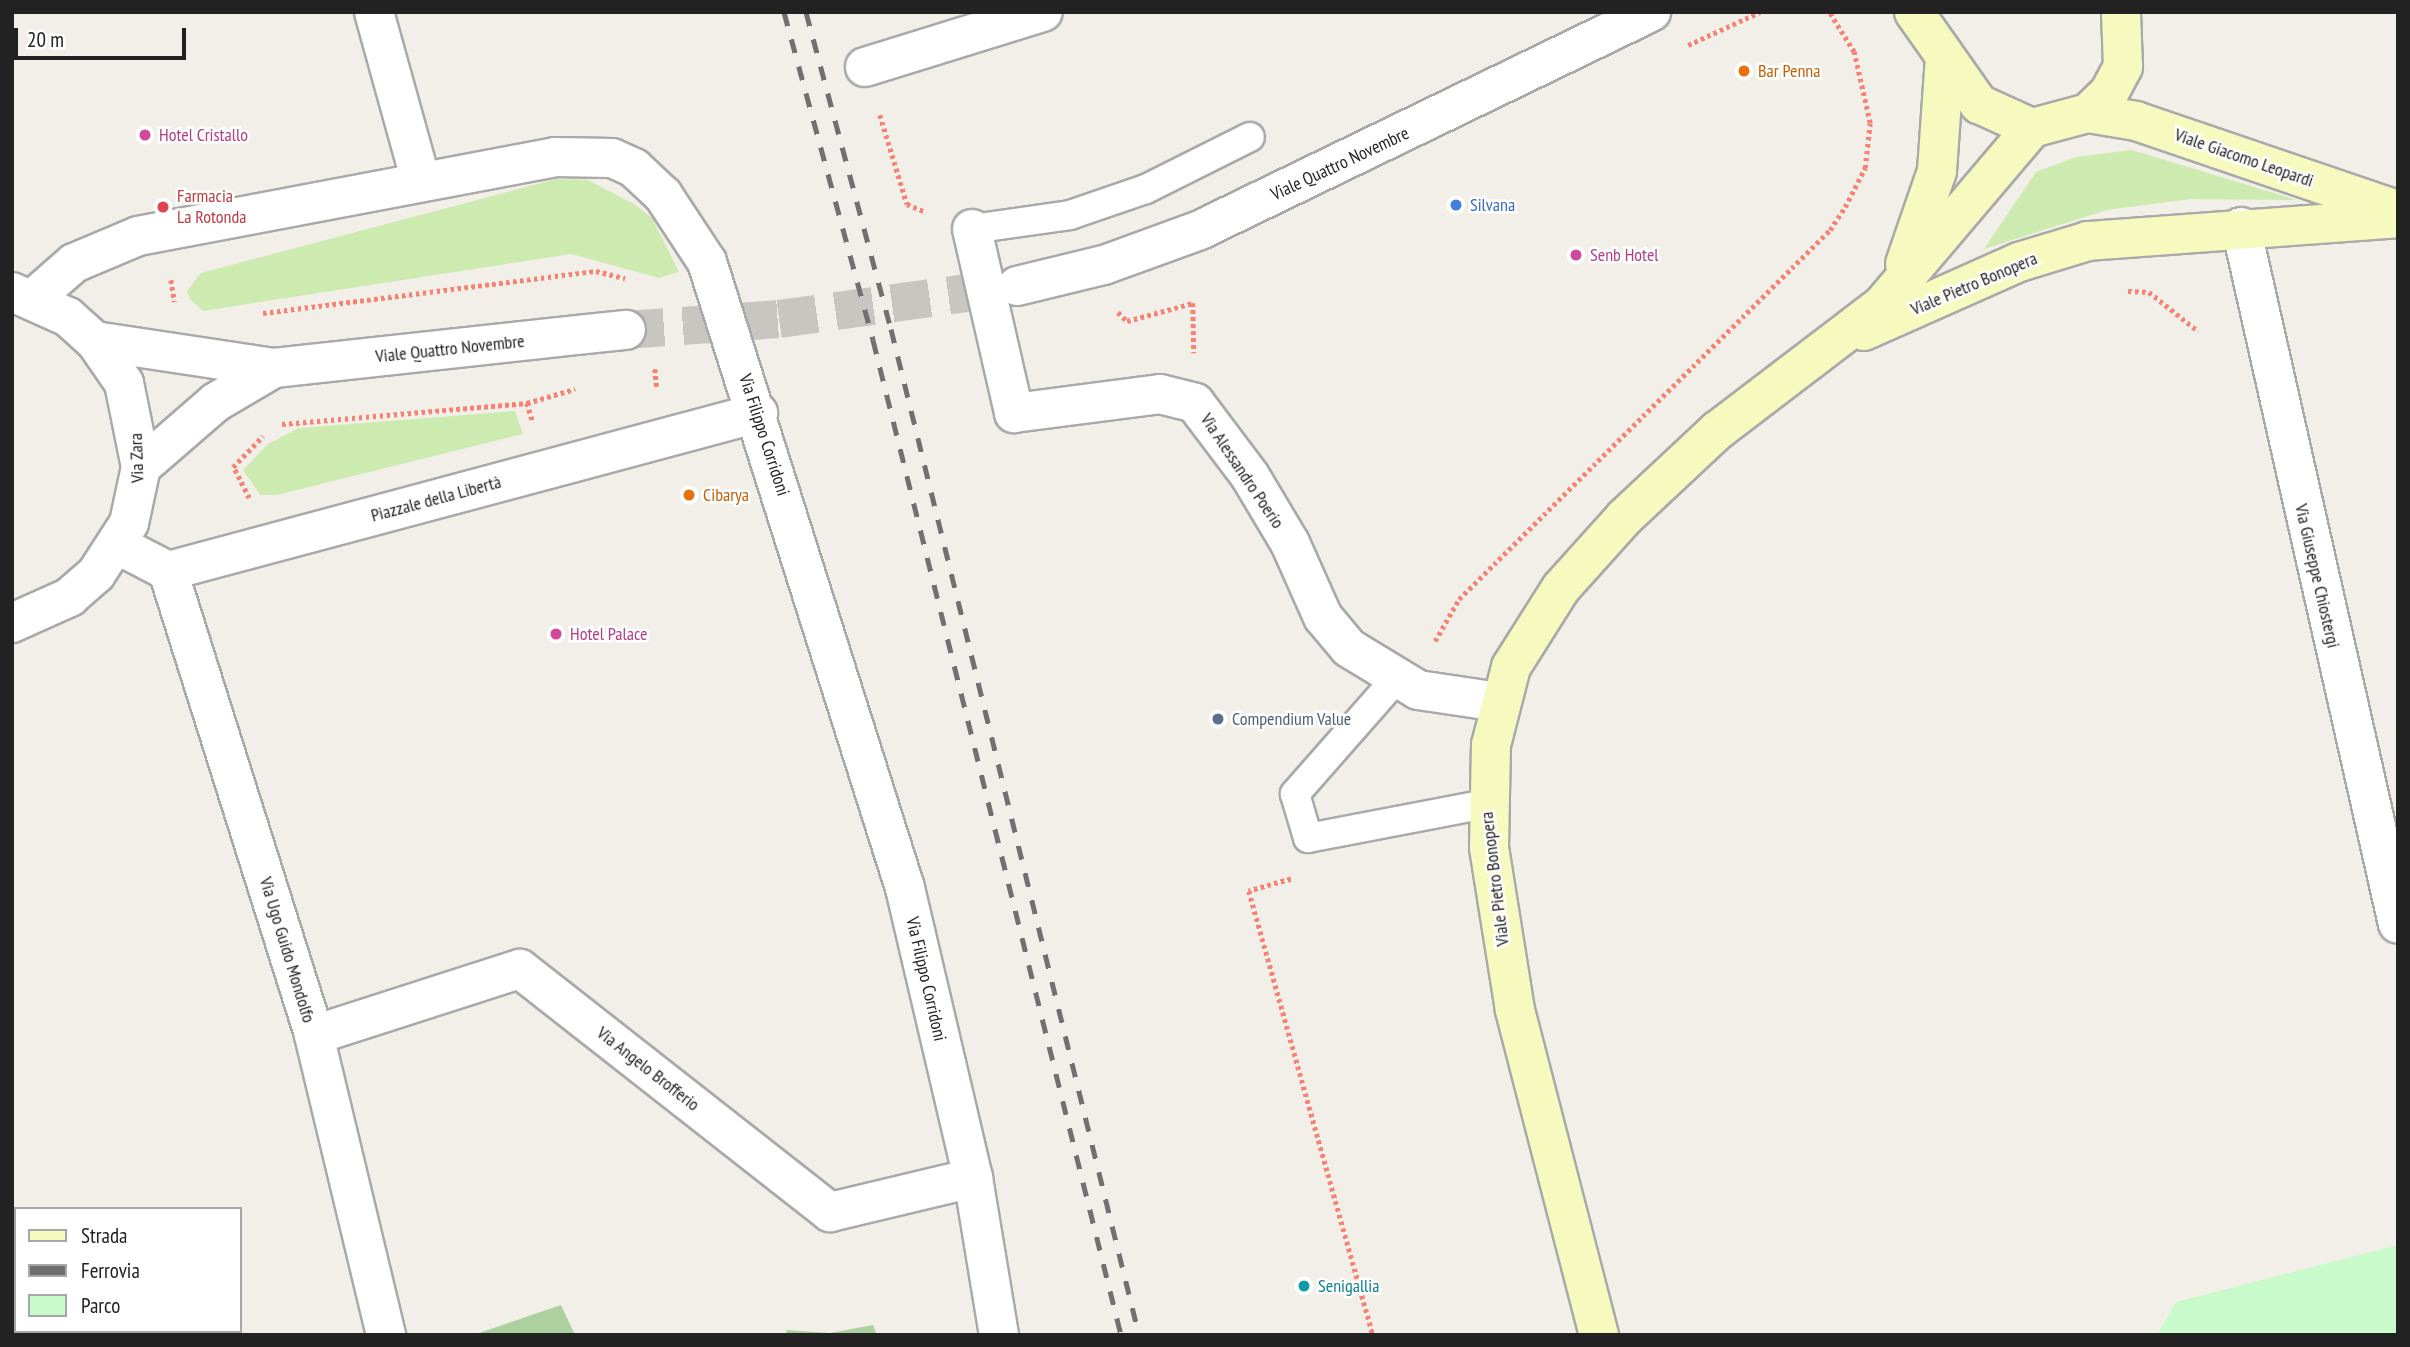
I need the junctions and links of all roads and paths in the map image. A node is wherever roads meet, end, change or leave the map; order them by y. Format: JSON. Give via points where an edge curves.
{"nodes":[{"id":1,"x":374,"y":12,"type":"edge"},
{"id":2,"x":1044,"y":12,"type":"edge"},
{"id":3,"x":1651,"y":12,"type":"edge"},
{"id":4,"x":1829,"y":12,"type":"edge"},
{"id":5,"x":1914,"y":12,"type":"edge"},
{"id":6,"x":2121,"y":12,"type":"edge"},
{"id":7,"x":1945,"y":58,"type":"junction"},
{"id":8,"x":865,"y":67,"type":"joint"},
{"id":9,"x":2088,"y":113,"type":"junction"},
{"id":10,"x":2032,"y":128,"type":"junction"},
{"id":11,"x":1250,"y":137,"type":"dead end"},
{"id":12,"x":421,"y":183,"type":"junction"},
{"id":13,"x":2398,"y":210,"type":"edge"},
{"id":14,"x":2398,"y":218,"type":"edge"},
{"id":15,"x":2241,"y":227,"type":"junction"},
{"id":16,"x":972,"y":229,"type":"junction"},
{"id":17,"x":1017,"y":286,"type":"tunnel mouth"},
{"id":18,"x":2112,"y":290,"type":"dead end"},
{"id":19,"x":1894,"y":292,"type":"junction"},
{"id":20,"x":23,"y":295,"type":"edge"},
{"id":21,"x":1193,"y":303,"type":"dead end"},
{"id":22,"x":1128,"y":321,"type":"dead end"},
{"id":23,"x":626,"y":330,"type":"tunnel mouth"},
{"id":24,"x":2199,"y":331,"type":"dead end"},
{"id":25,"x":95,"y":341,"type":"junction"},
{"id":26,"x":1837,"y":343,"type":"junction"},
{"id":27,"x":274,"y":368,"type":"junction"},
{"id":28,"x":585,"y":386,"type":"dead end"},
{"id":29,"x":527,"y":403,"type":"dead end"},
{"id":30,"x":758,"y":413,"type":"junction"},
{"id":31,"x":141,"y":467,"type":"junction"},
{"id":32,"x":118,"y":545,"type":"junction"},
{"id":33,"x":168,"y":570,"type":"junction"},
{"id":34,"x":12,"y":623,"type":"edge"},
{"id":35,"x":1427,"y":654,"type":"dead end"},
{"id":36,"x":1395,"y":680,"type":"junction"},
{"id":37,"x":1499,"y":702,"type":"junction"},
{"id":38,"x":1486,"y":804,"type":"junction"},
{"id":39,"x":1306,"y":875,"type":"dead end"},
{"id":40,"x":2398,"y":924,"type":"edge"},
{"id":41,"x":313,"y":1035,"type":"junction"},
{"id":42,"x":973,"y":1178,"type":"junction"},
{"id":43,"x":12,"y":1328,"type":"edge"},
{"id":44,"x":14,"y":1335,"type":"edge"},
{"id":45,"x":386,"y":1335,"type":"edge"},
{"id":46,"x":999,"y":1335,"type":"edge"},
{"id":47,"x":1373,"y":1335,"type":"edge"},
{"id":48,"x":1599,"y":1335,"type":"edge"}],
"edges":[{"from":1,"to":12,"type":"street"},
{"from":2,"to":8,"type":"street"},
{"from":3,"to":17,"type":"street","name":"Viale Quattro Novembre","via":[[1200,230],[1104,265]]},
{"from":4,"to":35,"type":"path","via":[[1854,52],[1870,123],[1865,168],[1845,207],[1830,230],[1458,598]]},
{"from":5,"to":7,"type":"main road"},
{"from":6,"to":9,"type":"main road","via":[[2123,66],[2109,93]]},
{"from":7,"to":10,"type":"main road","via":[[1979,104]]},
{"from":7,"to":19,"type":"main road","name":"Viale Pietro Bonopera","via":[[1937,171]]},
{"from":8,"to":16,"type":"path","via":[[907,204]]},
{"from":9,"to":10,"type":"main road"},
{"from":9,"to":13,"type":"main road","name":"Viale Giacomo Leopardi","via":[[2136,121]]},
{"from":10,"to":19,"type":"main road","name":"Viale Pietro Bonopera"},
{"from":11,"to":16,"type":"lane","via":[[1146,189],[1070,215]]},
{"from":12,"to":20,"type":"street","name":"Via Filippo Corridoni","via":[[138,236],[74,263]]},
{"from":12,"to":30,"type":"street","name":"Via Filippo Corridoni","via":[[555,157],[612,158],[635,168],[663,195],[706,262]]},
{"from":14,"to":15,"type":"main road"},
{"from":15,"to":26,"type":"main road","name":"Viale Pietro Bonopera","via":[[2088,241],[2019,262]]},
{"from":15,"to":40,"type":"street","name":"Via Giuseppe Chiostergi"},
{"from":16,"to":36,"type":"street","name":"Via Alessandro Poerio","via":[[1014,413],[1160,394],[1195,403],[1290,543],[1322,617],[1349,649]]},
{"from":18,"to":24,"type":"path","via":[[2149,292]]},
{"from":19,"to":26,"type":"main road","name":"Viale Pietro Bonopera"},
{"from":20,"to":25,"type":"street","name":"Via Zara"},
{"from":21,"to":22,"type":"path"},
{"from":23,"to":27,"type":"street","name":"Viale Quattro Novembre"},
{"from":25,"to":27,"type":"street","name":"Viale Quattro Novembre"},
{"from":25,"to":31,"type":"street","name":"Via Zara","via":[[124,383]]},
{"from":26,"to":37,"type":"main road","name":"Viale Pietro Bonopera","via":[[1718,430],[1625,517],[1535,624]]},
{"from":27,"to":31,"type":"street","name":"Viale Quattro Novembre","via":[[215,402]]},
{"from":28,"to":29,"type":"path"},
{"from":30,"to":33,"type":"street","name":"Piazzale della Libertà"},
{"from":30,"to":42,"type":"street","name":"Via Filippo Corridoni","via":[[905,888]]},
{"from":31,"to":32,"type":"street","name":"Via Zara"},
{"from":32,"to":33,"type":"street"},
{"from":32,"to":34,"type":"street","name":"Via Zara","via":[[70,597]]},
{"from":33,"to":41,"type":"street","name":"Via Ugo Guido Mondolfo"},
{"from":36,"to":37,"type":"street","name":"Via Alessandro Poerio","via":[[1418,690]]},
{"from":36,"to":38,"type":"lane","via":[[1295,794],[1308,838]]},
{"from":37,"to":38,"type":"main road","name":"Viale Pietro Bonopera"},
{"from":38,"to":48,"type":"main road","name":"Viale Pietro Bonopera","via":[[1515,1010]]},
{"from":39,"to":47,"type":"path","via":[[1249,891]]},
{"from":41,"to":42,"type":"street","name":"Via Angelo Brofferio","via":[[520,969],[830,1212]]},
{"from":41,"to":45,"type":"street","name":"Via Ugo Guido Mondolfo"},
{"from":42,"to":46,"type":"street","name":"Via Filippo Corridoni"},
{"from":43,"to":44,"type":"street"}]}
